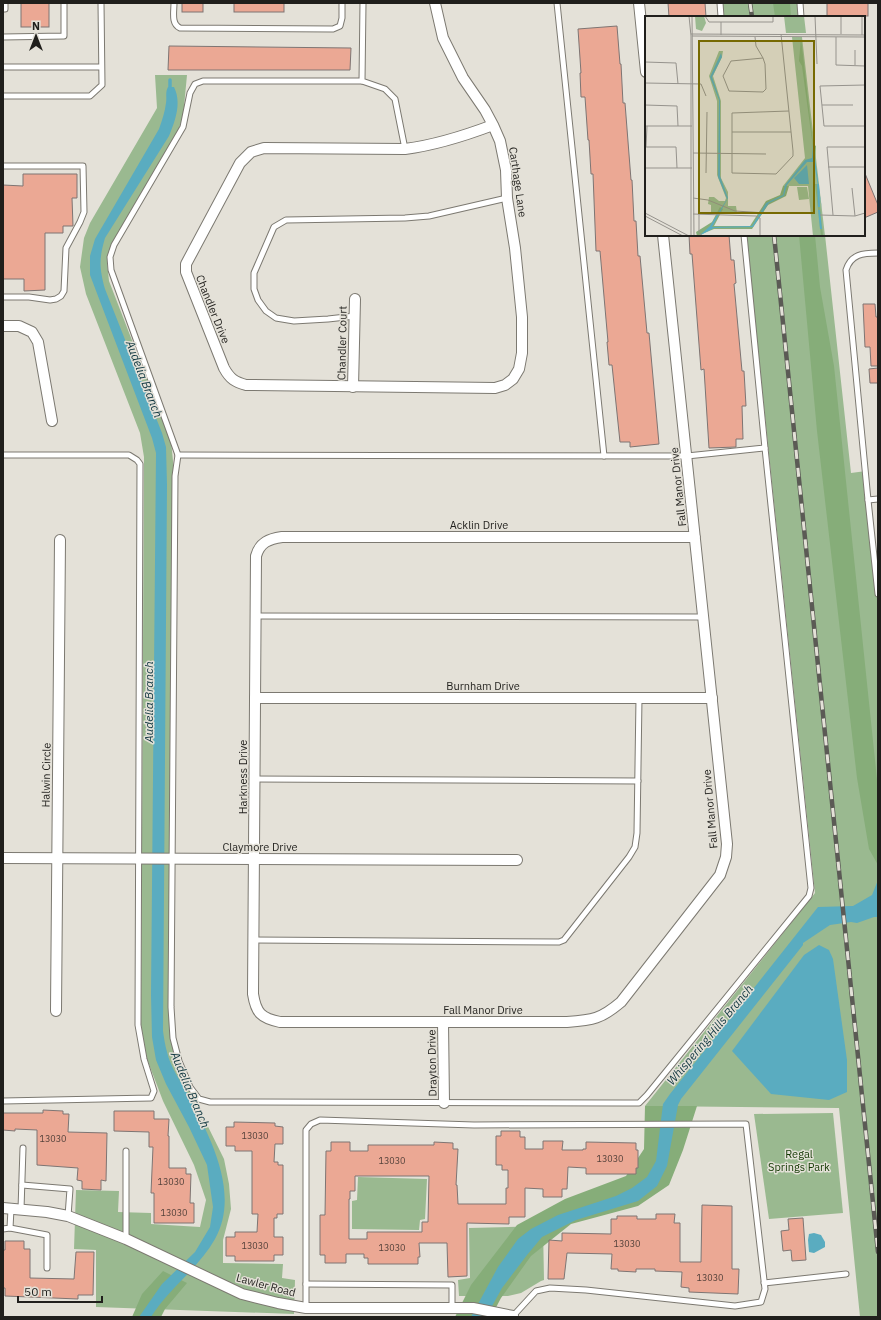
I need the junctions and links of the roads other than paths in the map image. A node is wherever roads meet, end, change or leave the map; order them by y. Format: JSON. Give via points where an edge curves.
{"nodes":[{"id":1,"x":5,"y":3,"type":"edge"},
{"id":2,"x":64,"y":3,"type":"edge"},
{"id":3,"x":101,"y":3,"type":"edge"},
{"id":4,"x":174,"y":3,"type":"edge"},
{"id":5,"x":342,"y":3,"type":"edge"},
{"id":6,"x":363,"y":3,"type":"edge"},
{"id":7,"x":435,"y":3,"type":"edge"},
{"id":8,"x":557,"y":3,"type":"edge"},
{"id":9,"x":639,"y":3,"type":"edge"},
{"id":10,"x":720,"y":3,"type":"edge"},
{"id":11,"x":800,"y":3,"type":"edge"},
{"id":12,"x":3,"y":9,"type":"edge"},
{"id":13,"x":721,"y":16,"type":"edge"},
{"id":14,"x":801,"y":16,"type":"edge"},
{"id":15,"x":3,"y":36,"type":"edge"},
{"id":16,"x":645,"y":62,"type":"edge"},
{"id":17,"x":3,"y":67,"type":"edge"},
{"id":18,"x":101,"y":67,"type":"junction"},
{"id":19,"x":362,"y":81,"type":"junction"},
{"id":20,"x":3,"y":96,"type":"edge"},
{"id":21,"x":493,"y":125,"type":"junction"},
{"id":22,"x":405,"y":149,"type":"junction"},
{"id":23,"x":3,"y":166,"type":"edge"},
{"id":24,"x":508,"y":198,"type":"junction"},
{"id":25,"x":663,"y":236,"type":"edge"},
{"id":26,"x":744,"y":236,"type":"edge"},
{"id":27,"x":878,"y":253,"type":"edge"},
{"id":28,"x":3,"y":297,"type":"edge"},
{"id":29,"x":355,"y":299,"type":"dead end"},
{"id":30,"x":355,"y":316,"type":"junction"},
{"id":31,"x":3,"y":326,"type":"edge"},
{"id":32,"x":514,"y":379,"type":"joint"},
{"id":33,"x":353,"y":387,"type":"junction"},
{"id":34,"x":52,"y":421,"type":"dead end"},
{"id":35,"x":765,"y":448,"type":"junction"},
{"id":36,"x":3,"y":455,"type":"edge"},
{"id":37,"x":178,"y":455,"type":"junction"},
{"id":38,"x":604,"y":456,"type":"junction"},
{"id":39,"x":687,"y":456,"type":"junction"},
{"id":40,"x":878,"y":499,"type":"edge"},
{"id":41,"x":868,"y":500,"type":"junction"},
{"id":42,"x":695,"y":537,"type":"junction"},
{"id":43,"x":60,"y":540,"type":"dead end"},
{"id":44,"x":263,"y":543,"type":"joint"},
{"id":45,"x":878,"y":594,"type":"edge"},
{"id":46,"x":256,"y":616,"type":"junction"},
{"id":47,"x":703,"y":617,"type":"junction"},
{"id":48,"x":255,"y":698,"type":"junction"},
{"id":49,"x":639,"y":698,"type":"junction"},
{"id":50,"x":712,"y":698,"type":"junction"},
{"id":51,"x":254,"y":779,"type":"junction"},
{"id":52,"x":638,"y":781,"type":"junction"},
{"id":53,"x":3,"y":858,"type":"edge"},
{"id":54,"x":57,"y":858,"type":"junction"},
{"id":55,"x":144,"y":859,"type":"junction"},
{"id":56,"x":170,"y":859,"type":"junction"},
{"id":57,"x":254,"y":859,"type":"junction"},
{"id":58,"x":517,"y":860,"type":"dead end"},
{"id":59,"x":254,"y":940,"type":"junction"},
{"id":60,"x":56,"y":1011,"type":"dead end"},
{"id":61,"x":258,"y":1012,"type":"joint"},
{"id":62,"x":443,"y":1022,"type":"junction"},
{"id":63,"x":3,"y":1101,"type":"edge"},
{"id":64,"x":444,"y":1103,"type":"junction"},
{"id":65,"x":23,"y":1148,"type":"dead end"},
{"id":66,"x":126,"y":1151,"type":"dead end"},
{"id":67,"x":22,"y":1185,"type":"junction"},
{"id":68,"x":12,"y":1209,"type":"edge"},
{"id":69,"x":68,"y":1216,"type":"junction"},
{"id":70,"x":10,"y":1228,"type":"junction"},
{"id":71,"x":3,"y":1229,"type":"edge"},
{"id":72,"x":126,"y":1239,"type":"junction"},
{"id":73,"x":47,"y":1268,"type":"dead end"},
{"id":74,"x":846,"y":1274,"type":"dead end"},
{"id":75,"x":764,"y":1283,"type":"junction"},
{"id":76,"x":306,"y":1284,"type":"junction"},
{"id":77,"x":306,"y":1308,"type":"junction"},
{"id":78,"x":452,"y":1308,"type":"junction"},
{"id":79,"x":513,"y":1316,"type":"edge"}],
"edges":[{"from":1,"to":12,"type":"lane"},
{"from":2,"to":15,"type":"lane","via":[[64,36]]},
{"from":3,"to":18,"type":"lane"},
{"from":4,"to":5,"type":"lane","via":[[174,22],[180,28],[333,29],[340,26]]},
{"from":6,"to":19,"type":"lane"},
{"from":7,"to":21,"type":"street","name":"Carthage Lane","via":[[443,38],[452,58]]},
{"from":8,"to":38,"type":"lane"},
{"from":9,"to":16,"type":"street"},
{"from":10,"to":13,"type":"lane"},
{"from":11,"to":14,"type":"lane"},
{"from":17,"to":18,"type":"lane"},
{"from":18,"to":20,"type":"lane","via":[[102,85],[90,96]]},
{"from":19,"to":22,"type":"lane","via":[[385,89],[395,99]]},
{"from":19,"to":37,"type":"lane","via":[[203,81],[195,84],[190,92],[183,127],[114,245],[110,257],[111,270]]},
{"from":21,"to":22,"type":"street","name":"Chandler Drive","via":[[466,136]]},
{"from":21,"to":24,"type":"street","name":"Carthage Lane","via":[[500,141],[506,170]]},
{"from":22,"to":33,"type":"street","name":"Chandler Drive","via":[[264,148],[251,152],[240,163],[186,264],[186,272],[224,368],[234,382],[246,385]]},
{"from":23,"to":28,"type":"lane","via":[[83,166],[84,212],[66,248],[64,291],[61,296],[50,300]]},
{"from":24,"to":30,"type":"lane","via":[[429,216],[286,220],[274,227],[254,274],[254,289],[266,311],[276,318],[294,321]]},
{"from":24,"to":32,"type":"street","name":"Carthage Lane","via":[[522,317],[522,353]]},
{"from":25,"to":39,"type":"street","name":"Fall Manor Drive"},
{"from":26,"to":35,"type":"lane"},
{"from":27,"to":41,"type":"lane","via":[[856,256],[849,262],[846,270]]},
{"from":29,"to":30,"type":"street","name":"Chandler Court"},
{"from":30,"to":33,"type":"street","name":"Chandler Court"},
{"from":31,"to":34,"type":"street","via":[[19,326],[32,332],[38,342]]},
{"from":32,"to":33,"type":"street","name":"Chandler Drive","via":[[495,388]]},
{"from":35,"to":39,"type":"lane"},
{"from":35,"to":64,"type":"lane","via":[[811,888],[809,896],[639,1103]]},
{"from":36,"to":55,"type":"lane","via":[[129,455],[140,464]]},
{"from":37,"to":38,"type":"lane"},
{"from":37,"to":56,"type":"lane","via":[[175,476]]},
{"from":38,"to":39,"type":"lane"},
{"from":39,"to":42,"type":"street","name":"Fall Manor Drive"},
{"from":40,"to":41,"type":"lane"},
{"from":41,"to":45,"type":"lane"},
{"from":42,"to":44,"type":"street","name":"Acklin Drive","via":[[282,537],[272,538]]},
{"from":42,"to":47,"type":"street","name":"Fall Manor Drive"},
{"from":43,"to":54,"type":"street","name":"Halwin Circle"},
{"from":44,"to":46,"type":"street","name":"Harkness Drive","via":[[256,556]]},
{"from":46,"to":47,"type":"lane"},
{"from":46,"to":48,"type":"street","name":"Harkness Drive"},
{"from":47,"to":50,"type":"street","name":"Fall Manor Drive"},
{"from":48,"to":49,"type":"street","name":"Burnham Drive"},
{"from":48,"to":51,"type":"street","name":"Harkness Drive"},
{"from":49,"to":50,"type":"street","name":"Burnham Drive"},
{"from":49,"to":52,"type":"lane"},
{"from":50,"to":62,"type":"street","name":"Fall Manor Drive","via":[[727,844],[726,857],[720,875],[621,1002],[608,1013],[590,1020]]},
{"from":51,"to":52,"type":"lane"},
{"from":51,"to":57,"type":"street","name":"Harkness Drive"},
{"from":52,"to":59,"type":"lane","via":[[636,847],[564,940]]},
{"from":53,"to":54,"type":"street","name":"Claymore Drive"},
{"from":54,"to":55,"type":"street","name":"Claymore Drive"},
{"from":54,"to":60,"type":"street","name":"Halwin Circle"},
{"from":55,"to":56,"type":"street","name":"Claymore Drive"},
{"from":55,"to":63,"type":"lane","via":[[138,1024],[144,1059],[154,1091],[151,1098]]},
{"from":56,"to":57,"type":"street","name":"Claymore Drive"},
{"from":56,"to":64,"type":"lane","via":[[173,1038],[190,1087],[199,1099],[210,1102]]},
{"from":57,"to":58,"type":"street","name":"Claymore Drive"},
{"from":57,"to":59,"type":"street","name":"Harkness Drive"},
{"from":59,"to":61,"type":"street","name":"Harkness Drive","via":[[253,994]]},
{"from":61,"to":62,"type":"street","name":"Fall Manor Drive","via":[[267,1019],[280,1022]]},
{"from":62,"to":64,"type":"street","name":"Drayton Drive"},
{"from":65,"to":67,"type":"lane"},
{"from":66,"to":72,"type":"lane"},
{"from":67,"to":68,"type":"lane"},
{"from":67,"to":69,"type":"lane","via":[[70,1189]]},
{"from":68,"to":69,"type":"street","name":"Lawler Road"},
{"from":68,"to":70,"type":"lane"},
{"from":69,"to":72,"type":"street","name":"Lawler Road"},
{"from":70,"to":71,"type":"lane"},
{"from":70,"to":73,"type":"lane","via":[[47,1235]]},
{"from":72,"to":77,"type":"street","name":"Lawler Road","via":[[242,1294]]},
{"from":74,"to":75,"type":"lane"},
{"from":75,"to":76,"type":"lane","via":[[746,1124],[474,1125],[320,1120],[306,1130]]},
{"from":75,"to":79,"type":"lane","via":[[761,1302],[735,1306],[550,1288],[536,1291]]},
{"from":76,"to":77,"type":"lane"},
{"from":76,"to":78,"type":"lane","via":[[452,1285]]},
{"from":77,"to":78,"type":"street","name":"Lawler Road"},
{"from":78,"to":79,"type":"street","name":"Lawler Road","via":[[473,1308]]}]}
